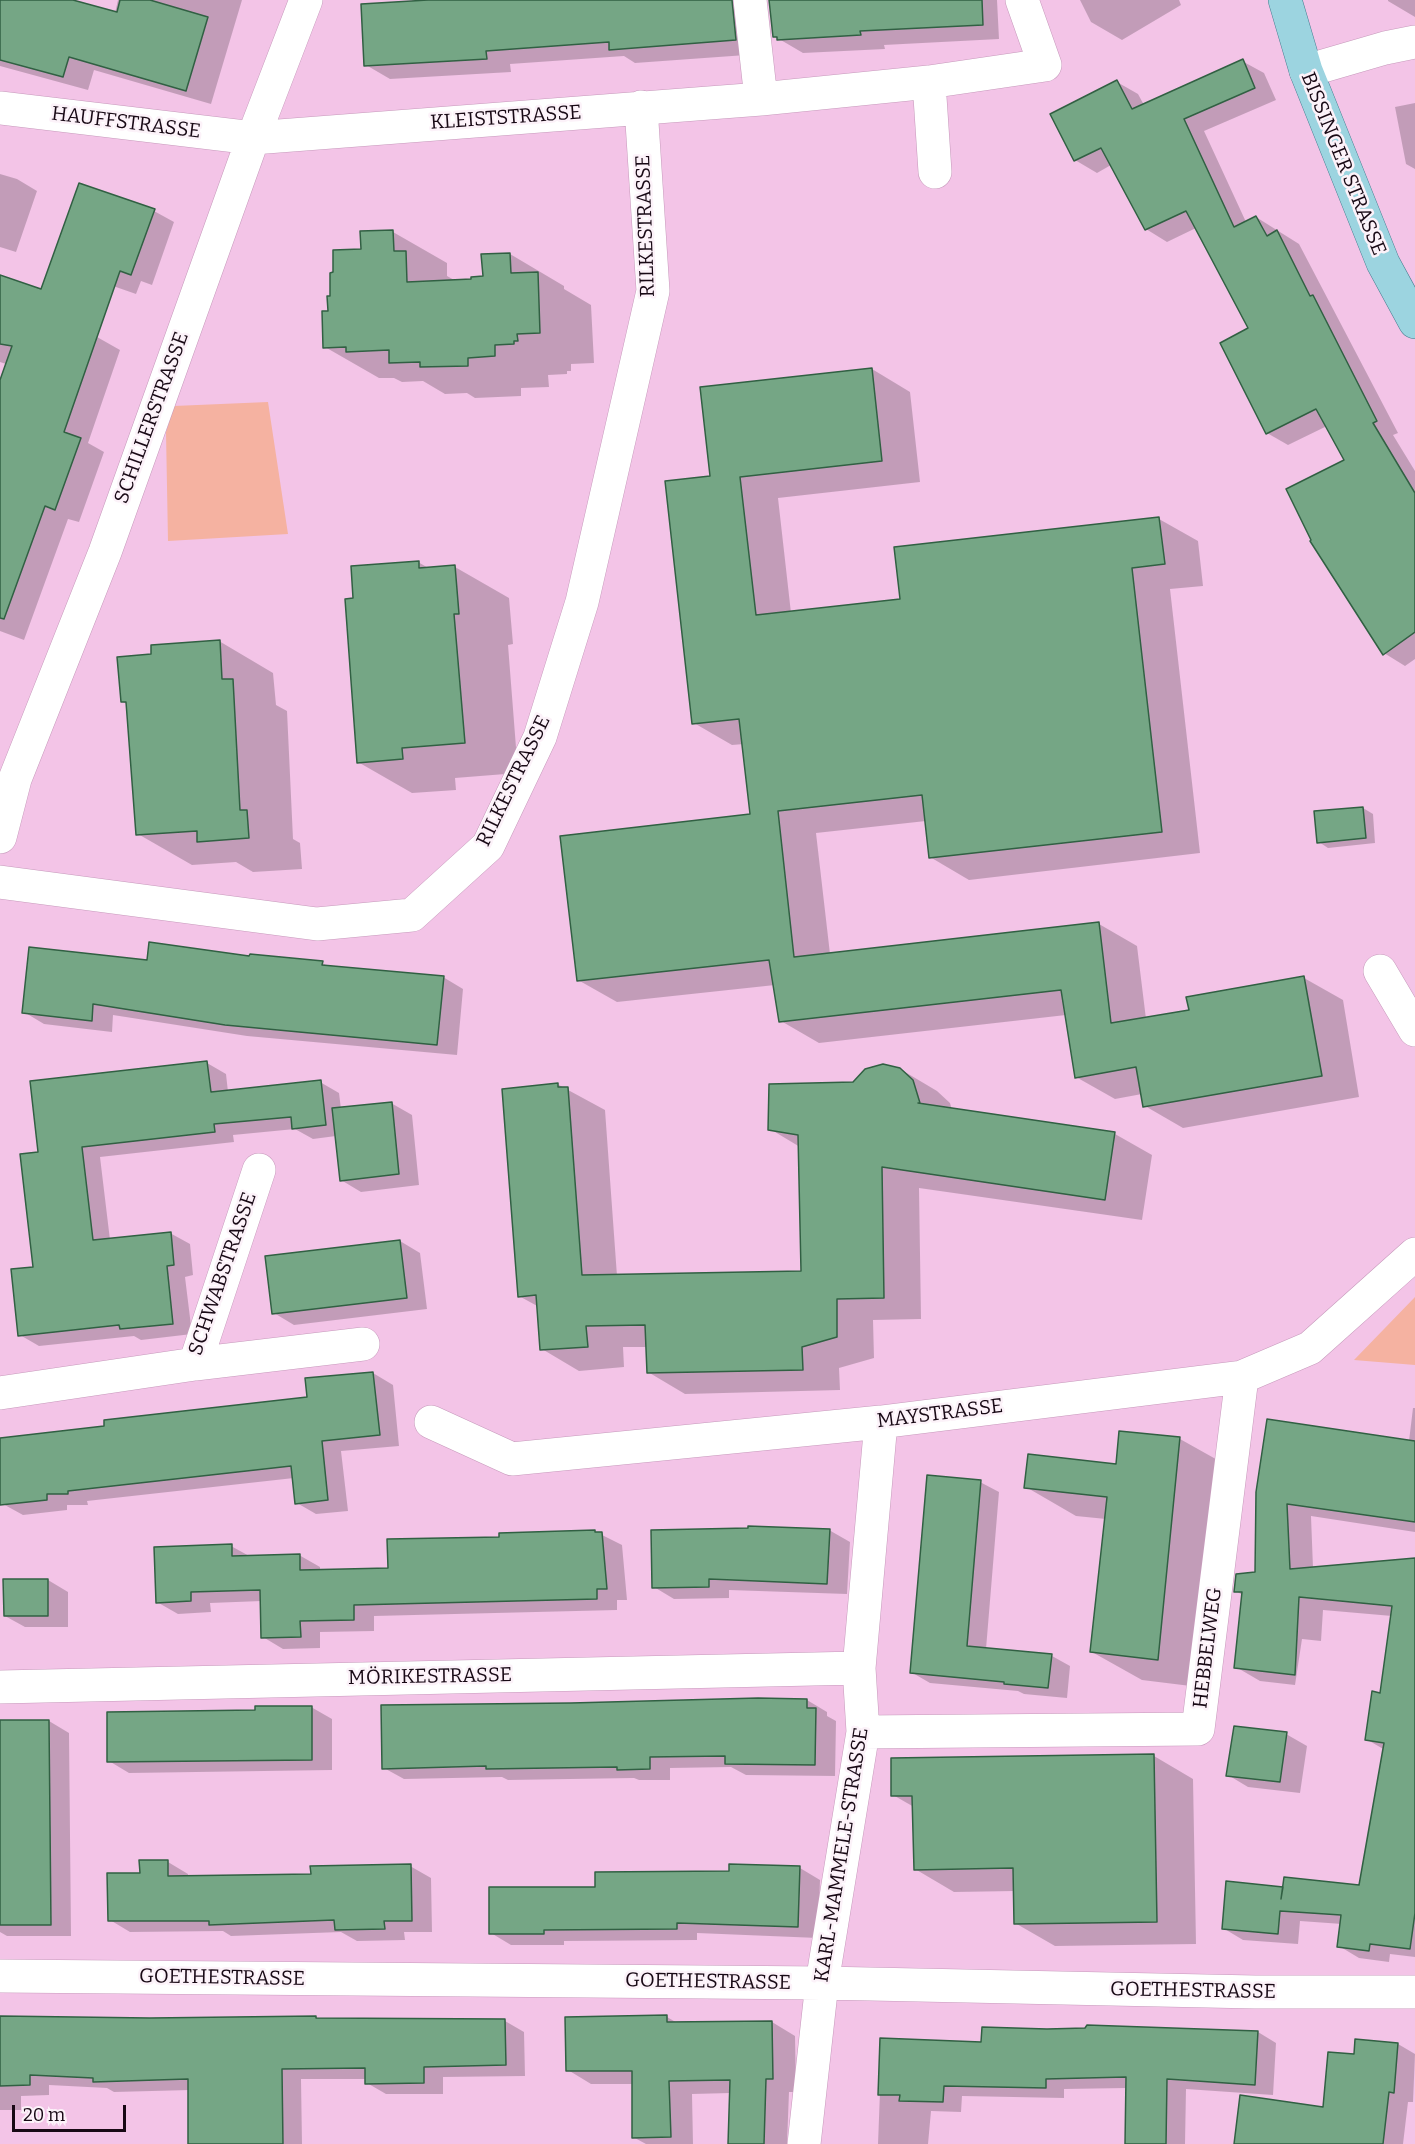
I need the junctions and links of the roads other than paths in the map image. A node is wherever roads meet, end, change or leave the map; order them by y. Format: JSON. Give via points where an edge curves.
{"nodes":[{"id":1,"x":306,"y":0,"type":"edge"},
{"id":2,"x":750,"y":0,"type":"edge"},
{"id":3,"x":1022,"y":0,"type":"edge"},
{"id":4,"x":1285,"y":0,"type":"edge"},
{"id":5,"x":1415,"y":42,"type":"edge"},
{"id":6,"x":1306,"y":71,"type":"junction"},
{"id":7,"x":929,"y":82,"type":"junction"},
{"id":8,"x":760,"y":99,"type":"junction"},
{"id":9,"x":640,"y":107,"type":"junction"},
{"id":10,"x":0,"y":108,"type":"edge"},
{"id":11,"x":252,"y":138,"type":"junction"},
{"id":12,"x":935,"y":172,"type":"dead end"},
{"id":13,"x":1415,"y":322,"type":"edge"},
{"id":14,"x":0,"y":837,"type":"edge"},
{"id":15,"x":0,"y":882,"type":"edge"},
{"id":16,"x":1380,"y":971,"type":"dead end"},
{"id":17,"x":1415,"y":1030,"type":"edge"},
{"id":18,"x":259,"y":1170,"type":"dead end"},
{"id":19,"x":1415,"y":1254,"type":"edge"},
{"id":20,"x":363,"y":1344,"type":"dead end"},
{"id":21,"x":195,"y":1364,"type":"junction"},
{"id":22,"x":1242,"y":1377,"type":"junction"},
{"id":23,"x":0,"y":1394,"type":"edge"},
{"id":24,"x":431,"y":1422,"type":"dead end"},
{"id":25,"x":881,"y":1422,"type":"junction"},
{"id":26,"x":859,"y":1668,"type":"junction"},
{"id":27,"x":0,"y":1687,"type":"edge"},
{"id":28,"x":863,"y":1732,"type":"junction"},
{"id":29,"x":0,"y":1976,"type":"edge"},
{"id":30,"x":822,"y":1983,"type":"junction"},
{"id":31,"x":1415,"y":1992,"type":"edge"},
{"id":32,"x":804,"y":2144,"type":"edge"}],
"edges":[{"from":1,"to":11,"type":"street","name":"SCHILLERSTRASSE"},
{"from":2,"to":8,"type":"street"},
{"from":3,"to":7,"type":"street","name":"KLEISTSTRASSE","via":[[1045,65]]},
{"from":4,"to":6,"type":"main road","name":"BISSINGER STRASSE"},
{"from":5,"to":6,"type":"street"},
{"from":6,"to":13,"type":"main road","name":"BISSINGER STRASSE","via":[[1383,262]]},
{"from":7,"to":8,"type":"street","name":"KLEISTSTRASSE"},
{"from":7,"to":12,"type":"street"},
{"from":8,"to":9,"type":"street","name":"KLEISTSTRASSE"},
{"from":9,"to":11,"type":"street","name":"KLEISTSTRASSE"},
{"from":9,"to":15,"type":"street","name":"RILKESTRASSE","via":[[653,291],[582,602],[540,737],[488,846],[412,915],[317,924]]},
{"from":10,"to":11,"type":"street","name":"HAUFFSTRASSE"},
{"from":11,"to":14,"type":"street","name":"SCHILLERSTRASSE","via":[[105,552],[15,779]]},
{"from":16,"to":17,"type":"street"},
{"from":18,"to":21,"type":"street","name":"SCHWABSTRASSE"},
{"from":19,"to":22,"type":"street","name":"MAYSTRASSE","via":[[1310,1348]]},
{"from":20,"to":21,"type":"street"},
{"from":21,"to":23,"type":"street","name":"SCHWABSTRASSE"},
{"from":22,"to":25,"type":"street","name":"MAYSTRASSE"},
{"from":22,"to":28,"type":"street","name":"HEBBELWEG","via":[[1198,1730]]},
{"from":24,"to":25,"type":"street","name":"MAYSTRASSE","via":[[512,1459]]},
{"from":25,"to":26,"type":"street","name":"KARL-MAMMELE-STRASSE"},
{"from":26,"to":27,"type":"street","name":"MÖRIKESTRASSE"},
{"from":26,"to":28,"type":"street","name":"KARL-MAMMELE-STRASSE"},
{"from":28,"to":30,"type":"street","name":"KARL-MAMMELE-STRASSE"},
{"from":29,"to":30,"type":"street","name":"GOETHESTRASSE"},
{"from":30,"to":31,"type":"street","name":"GOETHESTRASSE"},
{"from":30,"to":32,"type":"street","name":"KARL-MAMMELE-STRASSE"}]}
